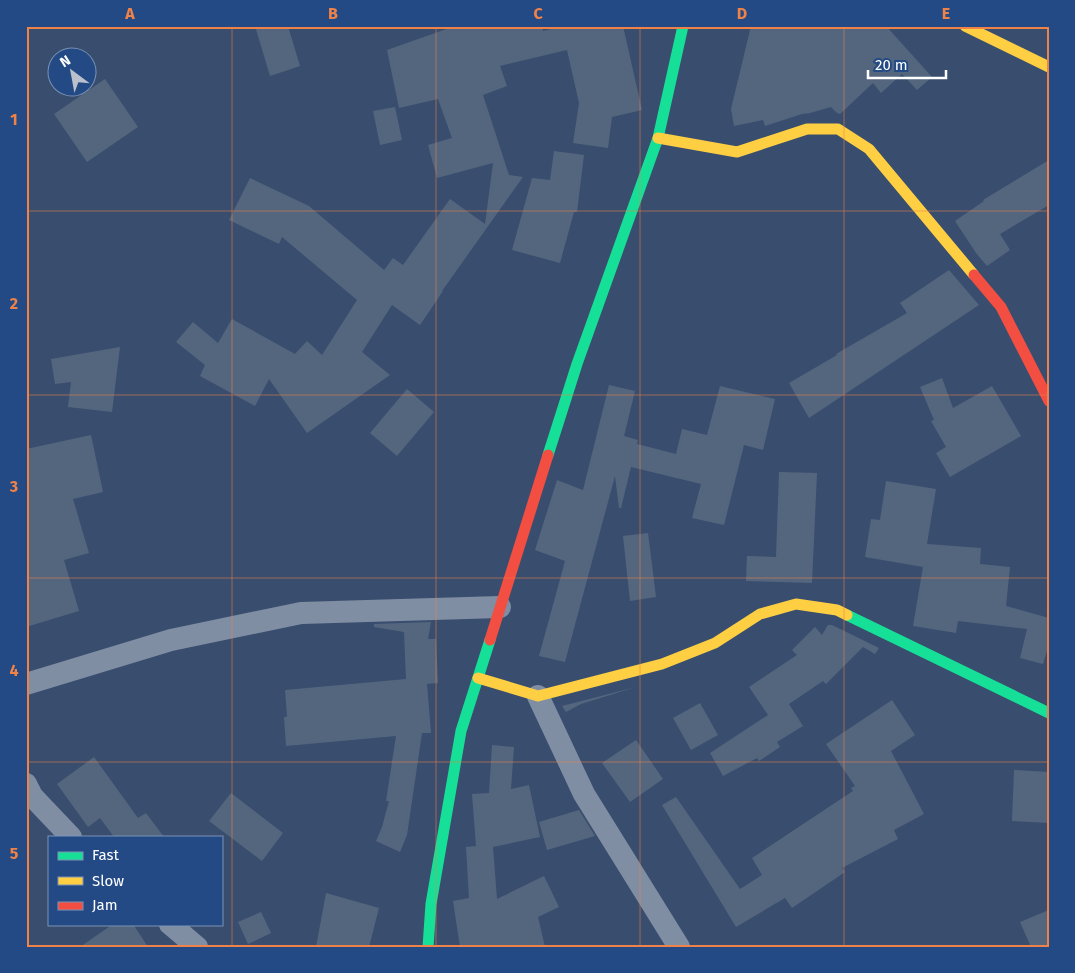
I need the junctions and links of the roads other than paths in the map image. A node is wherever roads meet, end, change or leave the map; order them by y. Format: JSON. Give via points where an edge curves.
{"nodes":[{"id":1,"x":683,"y":26,"type":"edge"},
{"id":2,"x":965,"y":26,"type":"edge"},
{"id":3,"x":1049,"y":67,"type":"edge"},
{"id":4,"x":658,"y":138,"type":"junction"},
{"id":5,"x":1049,"y":401,"type":"edge"},
{"id":6,"x":500,"y":607,"type":"junction"},
{"id":7,"x":478,"y":678,"type":"junction"},
{"id":8,"x":26,"y":684,"type":"edge"},
{"id":9,"x":538,"y":696,"type":"junction"},
{"id":10,"x":1049,"y":713,"type":"edge"},
{"id":11,"x":26,"y":784,"type":"edge"},
{"id":12,"x":70,"y":836,"type":"edge"},
{"id":13,"x":172,"y":926,"type":"edge"},
{"id":14,"x":196,"y":947,"type":"edge"},
{"id":15,"x":428,"y":947,"type":"edge"},
{"id":16,"x":679,"y":947,"type":"edge"}],
"edges":[{"from":1,"to":4,"type":"street"},
{"from":2,"to":3,"type":"street"},
{"from":4,"to":5,"type":"street","via":[[737,152],[807,128],[838,129],[869,149],[1001,307]]},
{"from":4,"to":6,"type":"street","via":[[577,364]]},
{"from":6,"to":7,"type":"street"},
{"from":6,"to":8,"type":"street","via":[[301,613],[171,640]]},
{"from":7,"to":9,"type":"street"},
{"from":7,"to":15,"type":"street","via":[[461,731],[431,904]]},
{"from":9,"to":10,"type":"street","via":[[662,664],[715,643],[760,614],[796,604],[837,610]]},
{"from":9,"to":16,"type":"street","via":[[584,794]]},
{"from":11,"to":12,"type":"street","via":[[32,796]]},
{"from":13,"to":14,"type":"street"}]}
